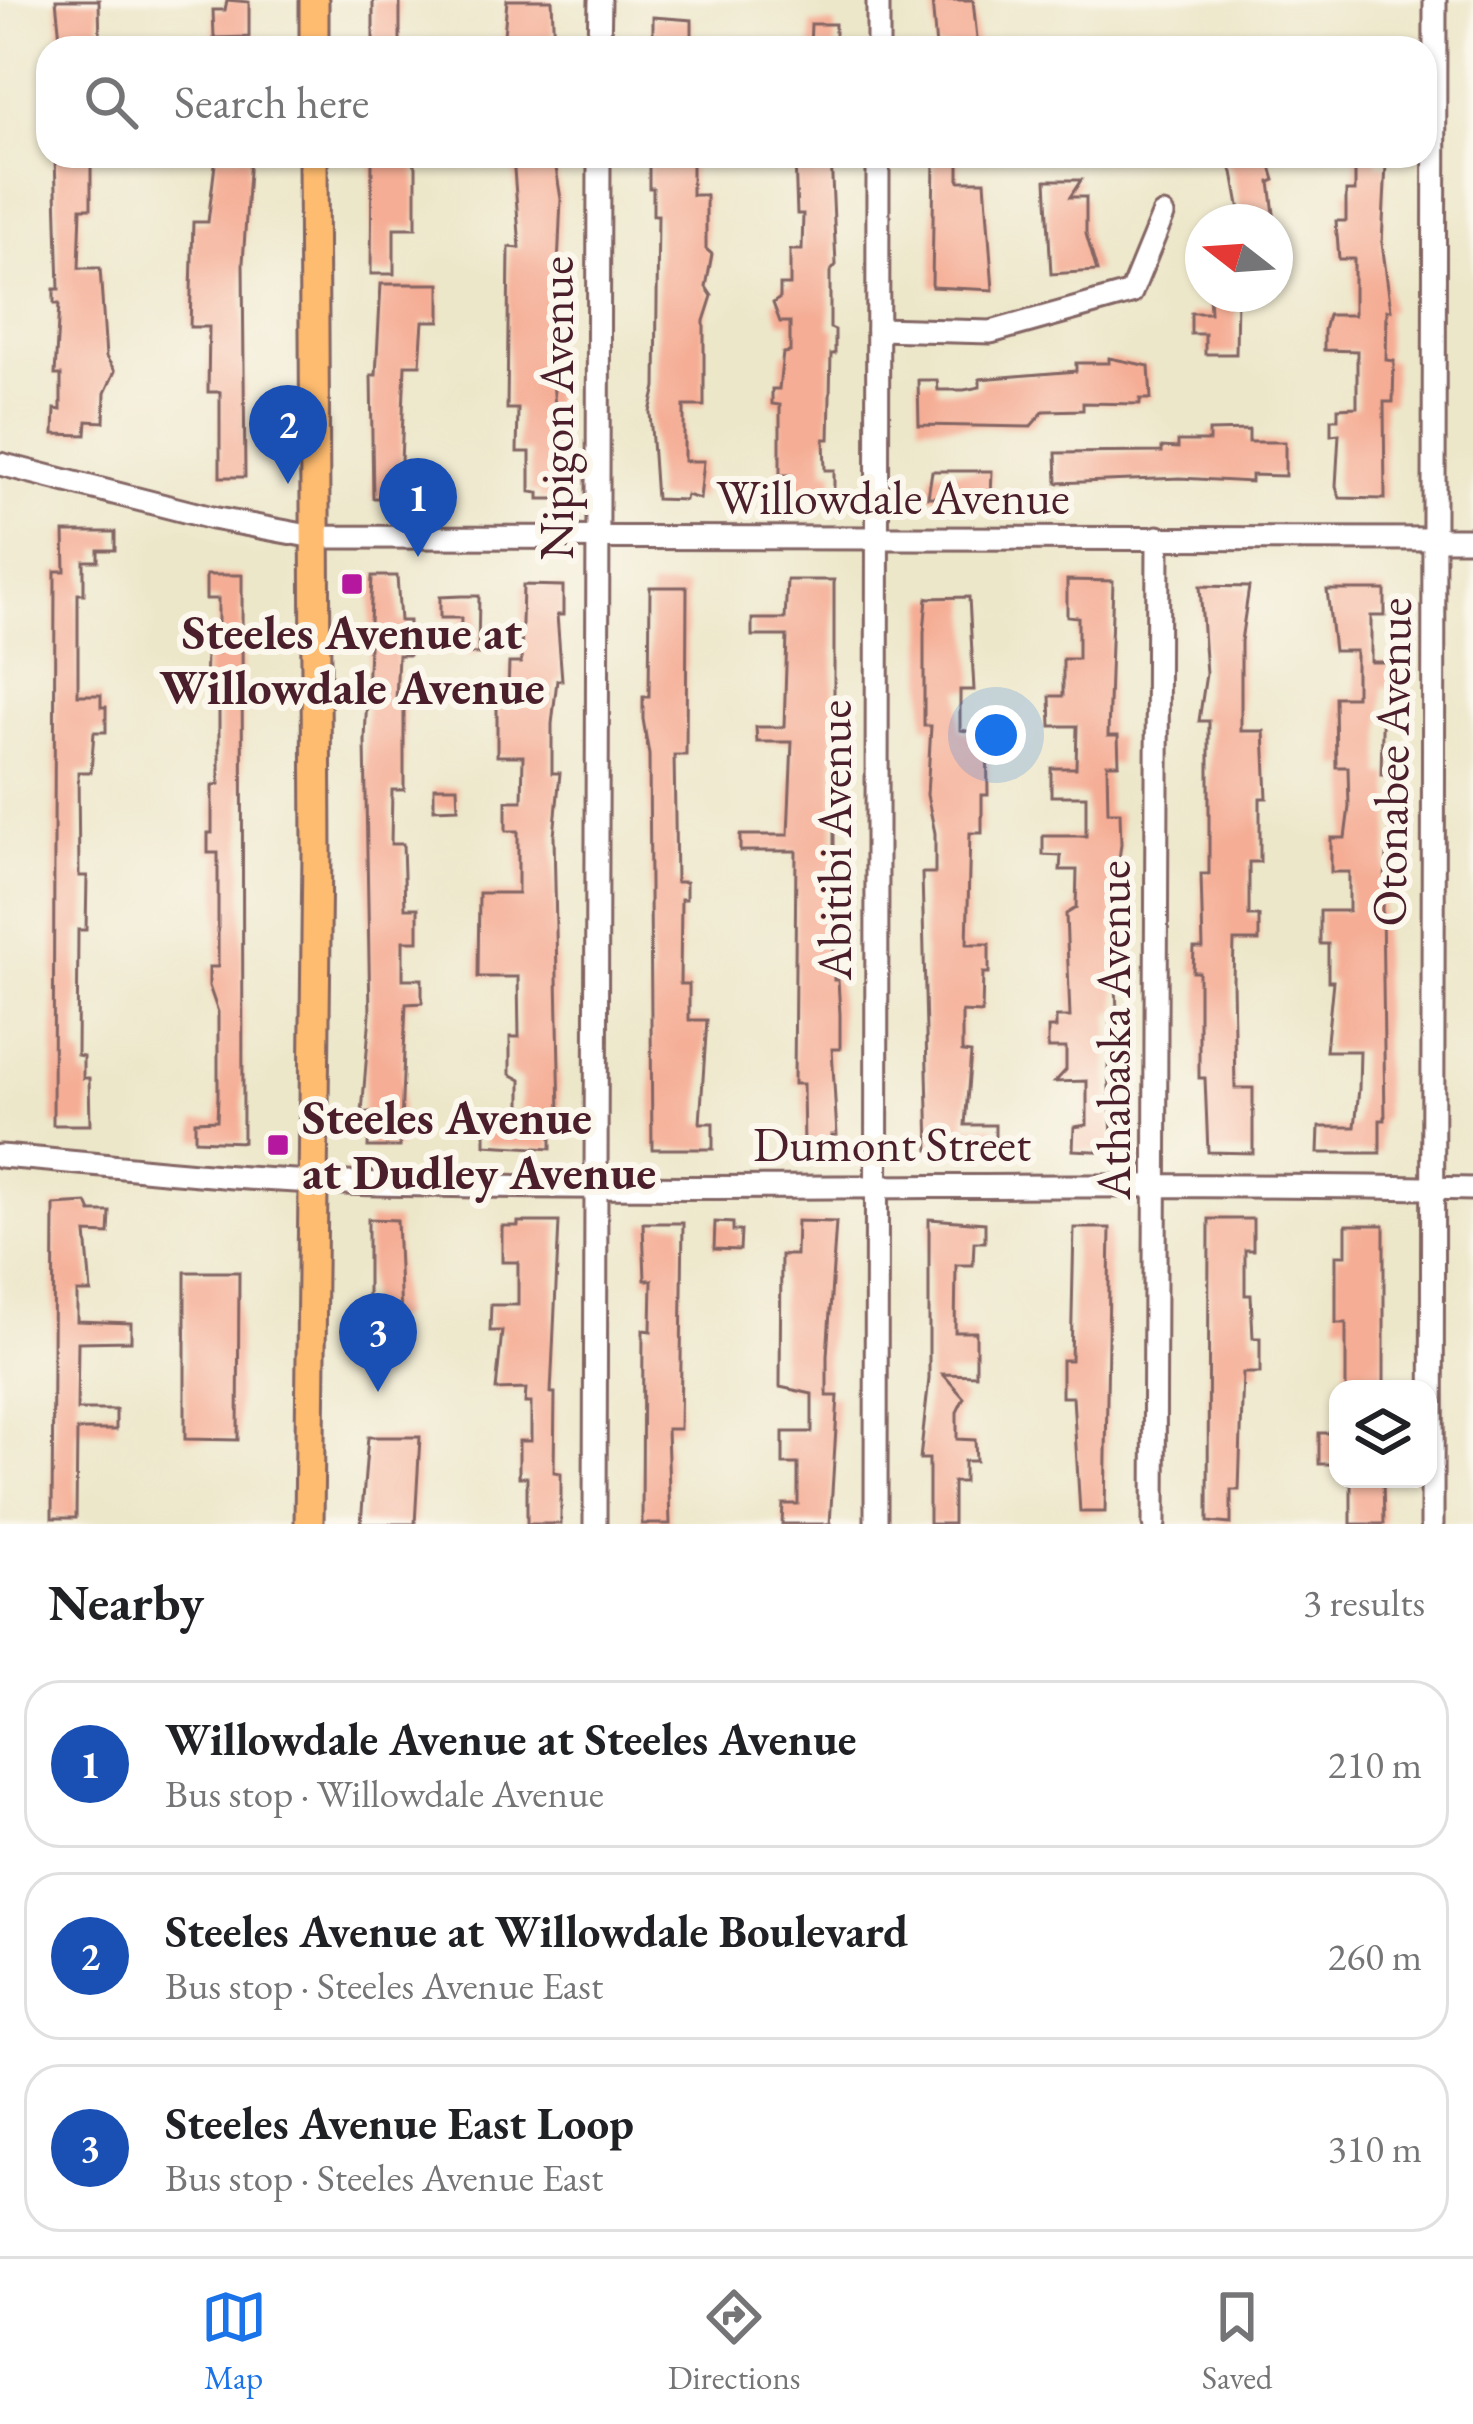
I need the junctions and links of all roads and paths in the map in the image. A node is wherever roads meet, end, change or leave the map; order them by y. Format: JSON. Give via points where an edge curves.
{"nodes":[{"id":1,"x":314,"y":0,"type":"edge"},
{"id":2,"x":600,"y":0,"type":"edge"},
{"id":3,"x":878,"y":0,"type":"edge"},
{"id":4,"x":1435,"y":0,"type":"edge"},
{"id":5,"x":314,"y":36,"type":"edge"},
{"id":6,"x":599,"y":36,"type":"edge"},
{"id":7,"x":878,"y":36,"type":"edge"},
{"id":8,"x":1435,"y":36,"type":"edge"},
{"id":9,"x":313,"y":168,"type":"edge"},
{"id":10,"x":599,"y":168,"type":"edge"},
{"id":11,"x":878,"y":168,"type":"edge"},
{"id":12,"x":1435,"y":168,"type":"edge"},
{"id":13,"x":1163,"y":215,"type":"dead end"},
{"id":14,"x":878,"y":329,"type":"junction"},
{"id":15,"x":0,"y":464,"type":"edge"},
{"id":16,"x":314,"y":537,"type":"junction"},
{"id":17,"x":1158,"y":537,"type":"junction"},
{"id":18,"x":877,"y":538,"type":"junction"},
{"id":19,"x":1436,"y":539,"type":"junction"},
{"id":20,"x":1473,"y":539,"type":"edge"},
{"id":21,"x":597,"y":541,"type":"junction"},
{"id":22,"x":0,"y":1156,"type":"edge"},
{"id":23,"x":312,"y":1181,"type":"junction"},
{"id":24,"x":1154,"y":1184,"type":"junction"},
{"id":25,"x":875,"y":1186,"type":"junction"},
{"id":26,"x":1430,"y":1188,"type":"junction"},
{"id":27,"x":595,"y":1189,"type":"junction"},
{"id":28,"x":1473,"y":1189,"type":"edge"},
{"id":29,"x":309,"y":1524,"type":"edge"},
{"id":30,"x":596,"y":1524,"type":"edge"},
{"id":31,"x":877,"y":1524,"type":"edge"},
{"id":32,"x":1154,"y":1524,"type":"edge"},
{"id":33,"x":1432,"y":1524,"type":"edge"}],
"edges":[{"from":1,"to":5,"type":"main road"},
{"from":2,"to":6,"type":"street"},
{"from":3,"to":7,"type":"street"},
{"from":4,"to":8,"type":"street","name":"Otonabee Avenue"},
{"from":9,"to":16,"type":"main road"},
{"from":10,"to":21,"type":"street","name":"Nipigon Avenue"},
{"from":11,"to":14,"type":"street","name":"Abitibi Avenue"},
{"from":12,"to":19,"type":"street","name":"Otonabee Avenue"},
{"from":13,"to":14,"type":"street","via":[[1131,293],[992,332]]},
{"from":14,"to":18,"type":"street","name":"Abitibi Avenue"},
{"from":15,"to":16,"type":"street","name":"Willowdale Avenue"},
{"from":16,"to":21,"type":"street","name":"Willowdale Avenue"},
{"from":16,"to":23,"type":"main road"},
{"from":17,"to":18,"type":"street","name":"Willowdale Avenue"},
{"from":17,"to":19,"type":"street","name":"Willowdale Avenue"},
{"from":17,"to":24,"type":"street","name":"Athabaska Avenue"},
{"from":18,"to":21,"type":"street","name":"Willowdale Avenue"},
{"from":18,"to":25,"type":"street","name":"Abitibi Avenue"},
{"from":19,"to":20,"type":"street","name":"Willowdale Avenue"},
{"from":19,"to":26,"type":"street","name":"Otonabee Avenue"},
{"from":21,"to":27,"type":"street","name":"Nipigon Avenue"},
{"from":22,"to":23,"type":"street","name":"Dumont Street"},
{"from":23,"to":27,"type":"street","name":"Dumont Street"},
{"from":23,"to":29,"type":"main road"},
{"from":24,"to":25,"type":"street","name":"Dumont Street"},
{"from":24,"to":26,"type":"street","name":"Dumont Street"},
{"from":24,"to":32,"type":"street","name":"Athabaska Avenue"},
{"from":25,"to":27,"type":"street","name":"Dumont Street"},
{"from":25,"to":31,"type":"street","name":"Abitibi Avenue"},
{"from":26,"to":28,"type":"street","name":"Dumont Street"},
{"from":26,"to":33,"type":"street","name":"Otonabee Avenue"},
{"from":27,"to":30,"type":"street","name":"Nipigon Avenue"}]}
